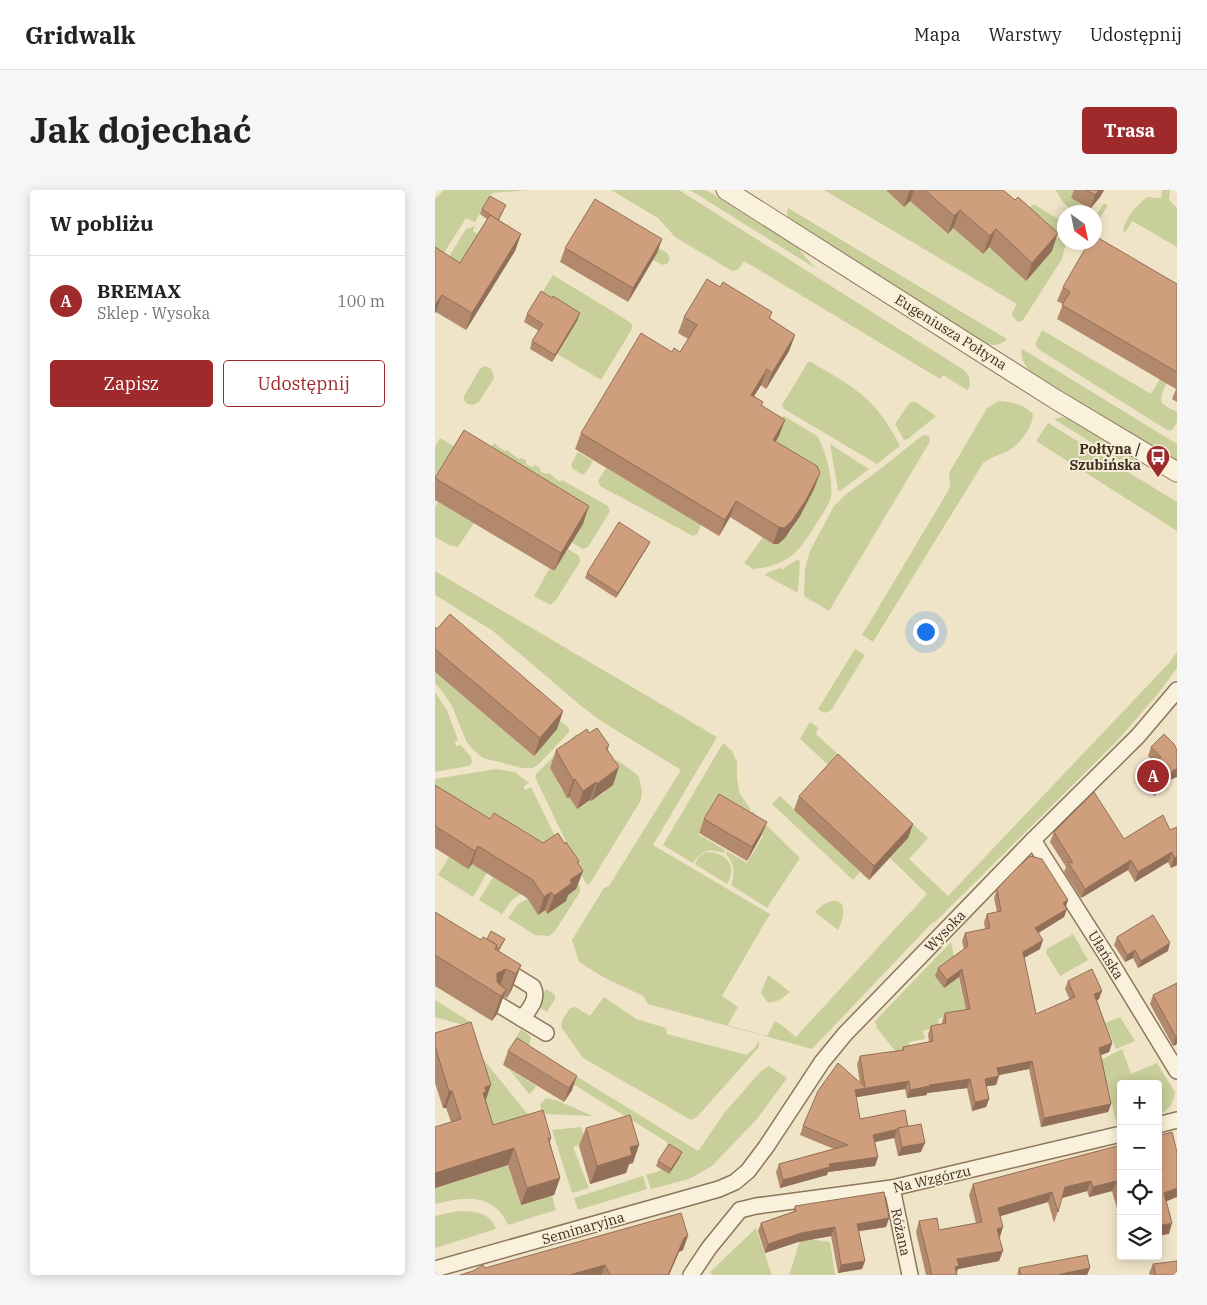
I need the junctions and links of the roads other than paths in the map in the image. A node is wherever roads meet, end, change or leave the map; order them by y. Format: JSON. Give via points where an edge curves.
{"nodes":[{"id":1,"x":726,"y":190,"type":"edge"},
{"id":2,"x":1177,"y":472,"type":"edge"},
{"id":3,"x":1177,"y":690,"type":"edge"},
{"id":4,"x":1033,"y":840,"type":"junction"},
{"id":5,"x":484,"y":957,"type":"edge"},
{"id":6,"x":497,"y":1003,"type":"edge"},
{"id":7,"x":522,"y":1019,"type":"junction"},
{"id":8,"x":546,"y":1033,"type":"dead end"},
{"id":9,"x":1177,"y":1072,"type":"edge"},
{"id":10,"x":1177,"y":1120,"type":"edge"},
{"id":11,"x":1162,"y":1124,"type":"edge"},
{"id":12,"x":1117,"y":1135,"type":"edge"},
{"id":13,"x":730,"y":1185,"type":"junction"},
{"id":14,"x":892,"y":1188,"type":"junction"},
{"id":15,"x":740,"y":1210,"type":"junction"},
{"id":16,"x":435,"y":1269,"type":"edge"},
{"id":17,"x":691,"y":1275,"type":"edge"},
{"id":18,"x":911,"y":1275,"type":"edge"}],
"edges":[{"from":1,"to":2,"type":"street","name":"Eugeniusza Połtyna","via":[[1055,399]]},
{"from":3,"to":4,"type":"street","name":"Wysoka","via":[[1138,736]]},
{"from":4,"to":9,"type":"street","name":"Ułańska"},
{"from":4,"to":13,"type":"street","name":"Wysoka","via":[[845,1034],[822,1062],[754,1164]]},
{"from":5,"to":7,"type":"street","via":[[533,987],[535,998]]},
{"from":6,"to":7,"type":"street"},
{"from":7,"to":8,"type":"street"},
{"from":10,"to":11,"type":"street"},
{"from":12,"to":14,"type":"street","name":"Na Wzgórzu"},
{"from":13,"to":15,"type":"street"},
{"from":13,"to":16,"type":"street","name":"Seminaryjna"},
{"from":14,"to":15,"type":"street","name":"Na Wzgórzu"},
{"from":14,"to":18,"type":"street","name":"Różana"},
{"from":15,"to":17,"type":"street"}]}
